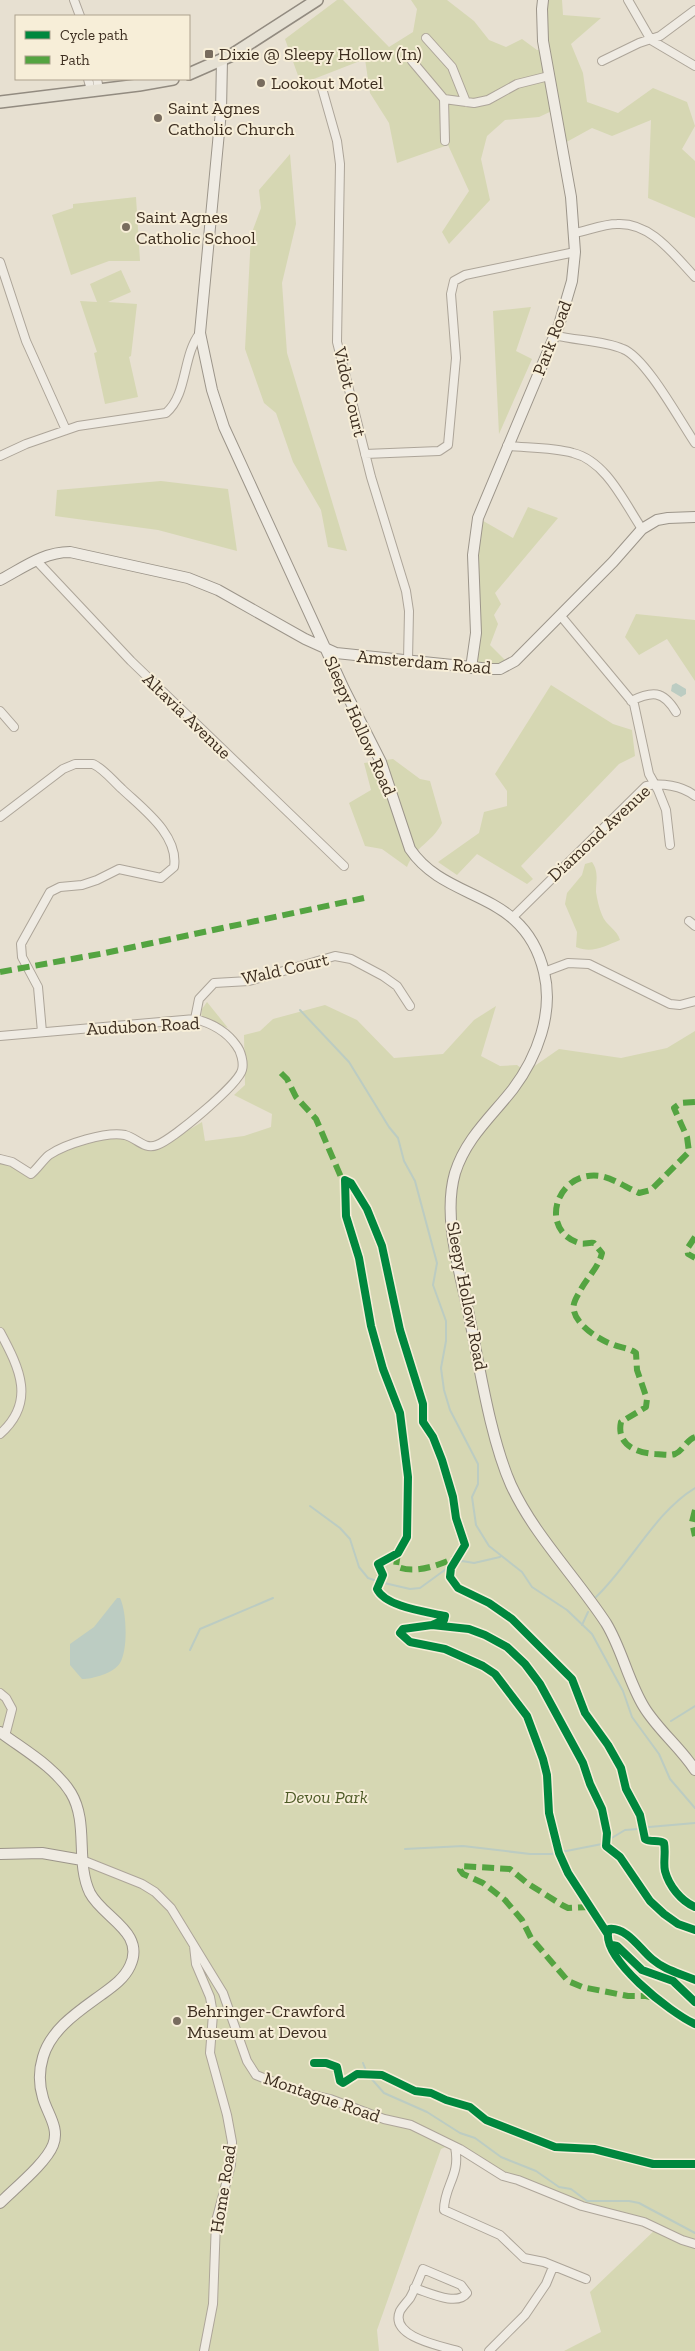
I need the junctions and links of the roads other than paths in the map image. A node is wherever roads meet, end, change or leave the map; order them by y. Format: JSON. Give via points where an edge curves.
{"nodes":[{"id":1,"x":317,"y":0,"type":"edge"},
{"id":2,"x":544,"y":0,"type":"edge"},
{"id":3,"x":628,"y":0,"type":"edge"},
{"id":4,"x":695,"y":10,"type":"edge"},
{"id":5,"x":426,"y":38,"type":"dead end"},
{"id":6,"x":651,"y":40,"type":"junction"},
{"id":7,"x":222,"y":59,"type":"junction"},
{"id":8,"x":412,"y":61,"type":"dead end"},
{"id":9,"x":602,"y":61,"type":"dead end"},
{"id":10,"x":695,"y":66,"type":"edge"},
{"id":11,"x":190,"y":74,"type":"edge"},
{"id":12,"x":549,"y":76,"type":"junction"},
{"id":13,"x":162,"y":80,"type":"edge"},
{"id":14,"x":96,"y":86,"type":"edge"},
{"id":15,"x":322,"y":88,"type":"dead end"},
{"id":16,"x":444,"y":99,"type":"junction"},
{"id":17,"x":0,"y":102,"type":"edge"},
{"id":18,"x":466,"y":102,"type":"junction"},
{"id":19,"x":445,"y":141,"type":"dead end"},
{"id":20,"x":575,"y":233,"type":"junction"},
{"id":21,"x":575,"y":252,"type":"junction"},
{"id":22,"x":0,"y":262,"type":"edge"},
{"id":23,"x":695,"y":277,"type":"edge"},
{"id":24,"x":200,"y":333,"type":"junction"},
{"id":25,"x":554,"y":336,"type":"junction"},
{"id":26,"x":66,"y":430,"type":"junction"},
{"id":27,"x":695,"y":443,"type":"edge"},
{"id":28,"x":506,"y":446,"type":"junction"},
{"id":29,"x":365,"y":454,"type":"junction"},
{"id":30,"x":0,"y":456,"type":"edge"},
{"id":31,"x":695,"y":517,"type":"edge"},
{"id":32,"x":642,"y":529,"type":"junction"},
{"id":33,"x":36,"y":560,"type":"junction"},
{"id":34,"x":0,"y":580,"type":"edge"},
{"id":35,"x":560,"y":615,"type":"junction"},
{"id":36,"x":325,"y":649,"type":"junction"},
{"id":37,"x":408,"y":660,"type":"junction"},
{"id":38,"x":471,"y":668,"type":"junction"},
{"id":39,"x":632,"y":700,"type":"junction"},
{"id":40,"x":0,"y":711,"type":"edge"},
{"id":41,"x":676,"y":712,"type":"dead end"},
{"id":42,"x":14,"y":727,"type":"dead end"},
{"id":43,"x":654,"y":783,"type":"junction"},
{"id":44,"x":695,"y":796,"type":"edge"},
{"id":45,"x":0,"y":817,"type":"edge"},
{"id":46,"x":670,"y":844,"type":"dead end"},
{"id":47,"x":344,"y":866,"type":"dead end"},
{"id":48,"x":513,"y":917,"type":"junction"},
{"id":49,"x":544,"y":972,"type":"junction"},
{"id":50,"x":695,"y":1001,"type":"edge"},
{"id":51,"x":410,"y":1006,"type":"dead end"},
{"id":52,"x":195,"y":1019,"type":"junction"},
{"id":53,"x":42,"y":1032,"type":"junction"},
{"id":54,"x":0,"y":1036,"type":"edge"},
{"id":55,"x":0,"y":1159,"type":"edge"},
{"id":56,"x":0,"y":1332,"type":"edge"},
{"id":57,"x":0,"y":1434,"type":"edge"},
{"id":58,"x":0,"y":1693,"type":"edge"},
{"id":59,"x":2,"y":1734,"type":"edge"},
{"id":60,"x":695,"y":1770,"type":"edge"},
{"id":61,"x":0,"y":1854,"type":"edge"},
{"id":62,"x":82,"y":1860,"type":"junction"},
{"id":63,"x":193,"y":1944,"type":"junction"},
{"id":64,"x":455,"y":2147,"type":"junction"},
{"id":65,"x":0,"y":2203,"type":"edge"},
{"id":66,"x":695,"y":2244,"type":"edge"},
{"id":67,"x":554,"y":2267,"type":"junction"},
{"id":68,"x":586,"y":2279,"type":"dead end"},
{"id":69,"x":414,"y":2288,"type":"junction"},
{"id":70,"x":204,"y":2351,"type":"edge"},
{"id":71,"x":458,"y":2351,"type":"edge"},
{"id":72,"x":490,"y":2351,"type":"edge"}],
"edges":[{"from":1,"to":7,"type":"main road"},
{"from":2,"to":12,"type":"street","name":"Park Road","via":[[542,26]]},
{"from":3,"to":6,"type":"street"},
{"from":4,"to":6,"type":"street"},
{"from":5,"to":18,"type":"street","via":[[452,67]]},
{"from":6,"to":9,"type":"street"},
{"from":6,"to":10,"type":"street"},
{"from":7,"to":11,"type":"main road"},
{"from":7,"to":24,"type":"street","name":"Sleepy Hollow Road","via":[[221,111]]},
{"from":8,"to":16,"type":"street"},
{"from":12,"to":18,"type":"street","via":[[517,84],[488,100]]},
{"from":12,"to":20,"type":"street","name":"Park Road"},
{"from":13,"to":14,"type":"main road"},
{"from":14,"to":17,"type":"main road"},
{"from":15,"to":29,"type":"street","name":"Vidot Court","via":[[340,164],[337,342]]},
{"from":16,"to":18,"type":"street"},
{"from":16,"to":19,"type":"street"},
{"from":20,"to":21,"type":"street","name":"Park Road"},
{"from":20,"to":23,"type":"street","via":[[616,224],[638,226],[656,238]]},
{"from":21,"to":25,"type":"street","name":"Park Road","via":[[568,298]]},
{"from":21,"to":29,"type":"street","via":[[465,274],[454,281],[451,294],[456,358],[448,445],[439,451]]},
{"from":22,"to":26,"type":"street","via":[[26,341]]},
{"from":24,"to":26,"type":"street","via":[[192,347],[176,399],[166,413],[92,423]]},
{"from":24,"to":36,"type":"street","name":"Sleepy Hollow Road","via":[[224,427]]},
{"from":25,"to":27,"type":"street","via":[[630,352],[646,370]]},
{"from":25,"to":28,"type":"street","name":"Park Road"},
{"from":26,"to":30,"type":"street"},
{"from":28,"to":32,"type":"street","via":[[573,453],[593,462]]},
{"from":28,"to":38,"type":"street","name":"Park Road","via":[[476,528],[472,572],[476,633]]},
{"from":29,"to":37,"type":"street","name":"Vidot Court","via":[[406,591]]},
{"from":31,"to":32,"type":"street","name":"Amsterdam Road","via":[[657,520]]},
{"from":32,"to":35,"type":"street","name":"Amsterdam Road"},
{"from":33,"to":34,"type":"street","name":"Amsterdam Road"},
{"from":33,"to":36,"type":"street","name":"Amsterdam Road","via":[[53,553],[70,552],[188,578],[218,590]]},
{"from":33,"to":47,"type":"street","name":"Altavia Avenue","via":[[131,661]]},
{"from":35,"to":38,"type":"street","name":"Amsterdam Road","via":[[510,665],[492,669]]},
{"from":35,"to":39,"type":"street","name":"Diamond Avenue"},
{"from":36,"to":37,"type":"street","name":"Amsterdam Road","via":[[336,653]]},
{"from":36,"to":48,"type":"street","name":"Sleepy Hollow Road","via":[[381,762],[413,853],[432,872],[488,900]]},
{"from":37,"to":38,"type":"street","name":"Amsterdam Road"},
{"from":39,"to":41,"type":"street","via":[[655,693],[671,704]]},
{"from":39,"to":43,"type":"street","name":"Diamond Avenue","via":[[649,774]]},
{"from":40,"to":42,"type":"street"},
{"from":43,"to":44,"type":"street","via":[[680,788]]},
{"from":43,"to":46,"type":"street","via":[[666,810]]},
{"from":43,"to":48,"type":"street","name":"Diamond Avenue","via":[[646,786]]},
{"from":45,"to":53,"type":"street","via":[[64,769],[75,764],[93,764],[159,825],[175,856],[174,868],[161,878],[119,869],[97,880],[50,892],[21,944],[22,957],[38,987]]},
{"from":48,"to":49,"type":"street","name":"Sleepy Hollow Road","via":[[535,949]]},
{"from":49,"to":50,"type":"street","via":[[568,963],[589,964],[670,1004]]},
{"from":49,"to":60,"type":"street","name":"Sleepy Hollow Road","via":[[546,1007],[537,1047],[526,1072],[471,1138],[456,1171],[451,1214],[457,1259],[495,1434],[512,1486],[551,1548],[607,1626],[645,1709]]},
{"from":51,"to":52,"type":"street","name":"Wald Court","via":[[397,986],[383,976],[335,956],[249,981],[214,983],[199,999]]},
{"from":52,"to":53,"type":"street","name":"Audubon Road"},
{"from":52,"to":55,"type":"street","name":"Audubon Road","via":[[215,1026],[237,1046],[242,1069],[232,1085],[193,1120],[157,1145],[144,1145],[126,1135],[115,1135],[61,1148],[31,1174],[12,1162]]},
{"from":53,"to":54,"type":"street","name":"Audubon Road"},
{"from":56,"to":57,"type":"street","via":[[22,1383],[18,1412]]},
{"from":58,"to":59,"type":"street","via":[[12,1709]]},
{"from":59,"to":62,"type":"street","via":[[59,1778],[72,1795],[79,1818]]},
{"from":61,"to":62,"type":"street","via":[[42,1853]]},
{"from":62,"to":63,"type":"street","name":"Montague Road","via":[[155,1892],[171,1908]]},
{"from":62,"to":65,"type":"street","via":[[84,1879],[91,1894],[127,1932],[134,1946],[134,1957],[127,1972],[63,2025],[46,2046],[40,2086],[54,2124],[54,2141],[49,2152]]},
{"from":63,"to":64,"type":"street","name":"Montague Road","via":[[224,1992],[247,2061],[256,2075],[296,2092],[330,2099],[384,2119],[411,2125]]},
{"from":63,"to":70,"type":"street","name":"Home Road","via":[[196,1964],[210,1997],[213,2014],[210,2053],[232,2142],[231,2165],[216,2221],[213,2304]]},
{"from":64,"to":66,"type":"street","name":"Montague Road","via":[[503,2176],[582,2206],[644,2222]]},
{"from":64,"to":67,"type":"street","via":[[457,2164],[444,2199],[444,2210],[500,2235],[524,2258]]},
{"from":67,"to":68,"type":"street"},
{"from":67,"to":72,"type":"street","via":[[525,2315]]},
{"from":69,"to":69,"type":"street","via":[[451,2299],[459,2299],[467,2293],[462,2285],[423,2269]]},
{"from":69,"to":71,"type":"street","via":[[400,2311],[402,2328],[412,2336]]}]}
